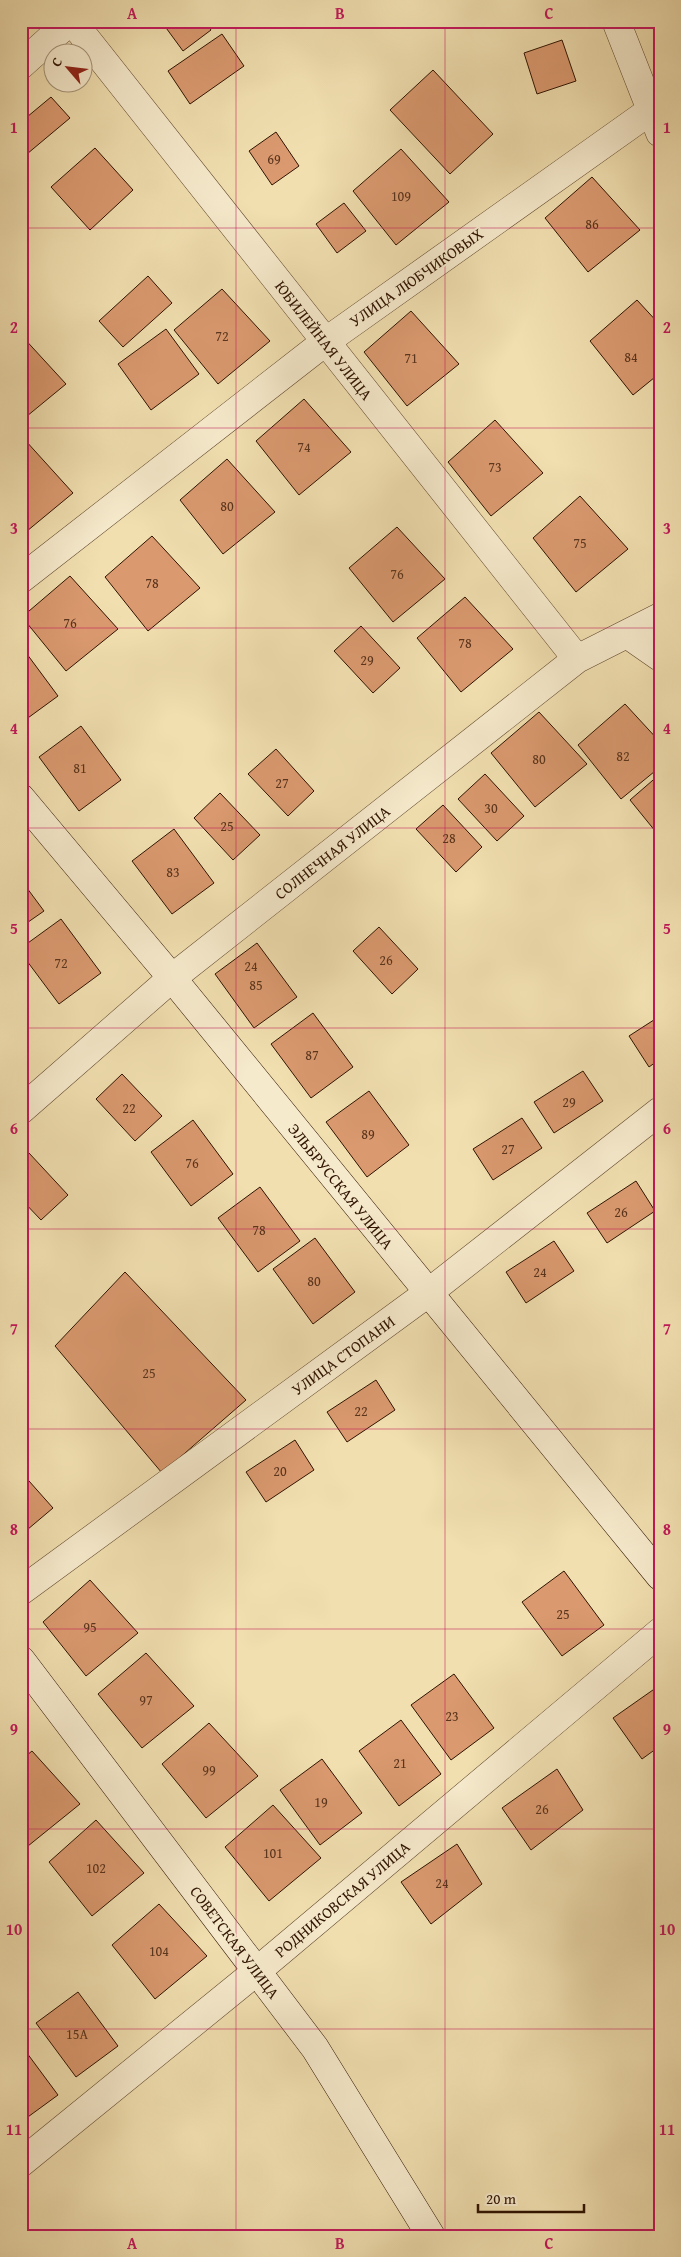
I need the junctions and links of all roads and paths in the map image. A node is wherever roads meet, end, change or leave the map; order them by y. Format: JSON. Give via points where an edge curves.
{"nodes":[{"id":1,"x":71,"y":21,"type":"edge"},
{"id":2,"x":616,"y":21,"type":"edge"},
{"id":3,"x":21,"y":65,"type":"edge"},
{"id":4,"x":655,"y":122,"type":"edge"},
{"id":5,"x":325,"y":342,"type":"junction"},
{"id":6,"x":21,"y":579,"type":"edge"},
{"id":7,"x":660,"y":617,"type":"edge"},
{"id":8,"x":627,"y":634,"type":"junction"},
{"id":9,"x":660,"y":657,"type":"edge"},
{"id":10,"x":577,"y":659,"type":"junction"},
{"id":11,"x":21,"y":798,"type":"edge"},
{"id":12,"x":172,"y":978,"type":"junction"},
{"id":13,"x":21,"y":1110,"type":"edge"},
{"id":14,"x":660,"y":1111,"type":"edge"},
{"id":15,"x":428,"y":1292,"type":"junction"},
{"id":16,"x":660,"y":1576,"type":"edge"},
{"id":17,"x":21,"y":1591,"type":"edge"},
{"id":18,"x":660,"y":1632,"type":"edge"},
{"id":19,"x":21,"y":1660,"type":"edge"},
{"id":20,"x":257,"y":1971,"type":"junction"},
{"id":21,"x":21,"y":2163,"type":"edge"},
{"id":22,"x":431,"y":2236,"type":"edge"}],
"edges":[{"from":1,"to":3,"type":"street"},
{"from":1,"to":5,"type":"street","name":"ЮБИЛЕЙНАЯ УЛИЦА"},
{"from":2,"to":4,"type":"street"},
{"from":4,"to":5,"type":"street","name":"УЛИЦА ЛЮБЧИКОВЫХ"},
{"from":5,"to":6,"type":"street","name":"УЛИЦА ЛЮБЧИКОВЫХ"},
{"from":5,"to":10,"type":"street","name":"ЮБИЛЕЙНАЯ УЛИЦА"},
{"from":7,"to":8,"type":"street","name":"СОЛНЕЧНАЯ УЛИЦА"},
{"from":8,"to":9,"type":"street"},
{"from":8,"to":10,"type":"street","name":"СОЛНЕЧНАЯ УЛИЦА"},
{"from":10,"to":12,"type":"street","name":"СОЛНЕЧНАЯ УЛИЦА"},
{"from":11,"to":12,"type":"street","name":"ЭЛЬБРУССКАЯ УЛИЦА"},
{"from":12,"to":13,"type":"street","name":"СОЛНЕЧНАЯ УЛИЦА"},
{"from":12,"to":15,"type":"street","name":"ЭЛЬБРУССКАЯ УЛИЦА"},
{"from":14,"to":15,"type":"street","name":"УЛИЦА СТОПАНИ"},
{"from":15,"to":16,"type":"street","name":"ЭЛЬБРУССКАЯ УЛИЦА"},
{"from":15,"to":17,"type":"street","name":"УЛИЦА СТОПАНИ"},
{"from":18,"to":20,"type":"street","name":"РОДНИКОВСКАЯ УЛИЦА"},
{"from":19,"to":20,"type":"street","name":"СОВЕТСКАЯ УЛИЦА"},
{"from":20,"to":21,"type":"street","name":"РОДНИКОВСКАЯ УЛИЦА"},
{"from":20,"to":22,"type":"street","name":"СОВЕТСКАЯ УЛИЦА","via":[[315,2048]]}]}
